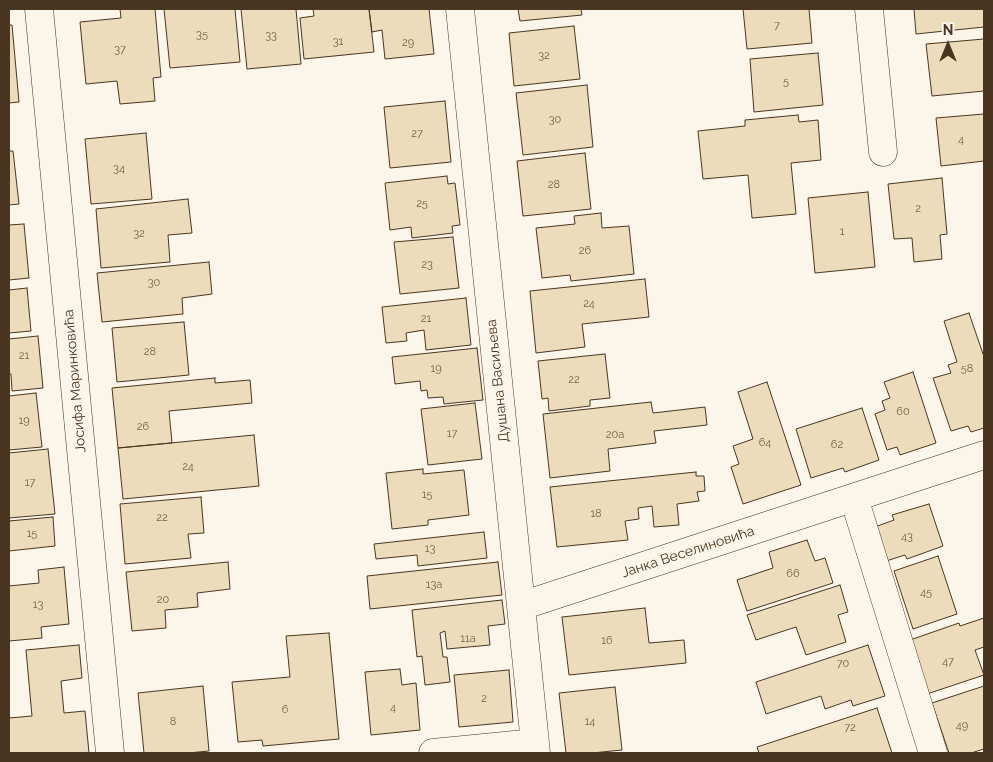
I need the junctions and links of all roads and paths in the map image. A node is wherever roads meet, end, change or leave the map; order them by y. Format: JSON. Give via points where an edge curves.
{"nodes":[{"id":1,"x":39,"y":9,"type":"edge"},
{"id":2,"x":460,"y":9,"type":"edge"},
{"id":3,"x":869,"y":9,"type":"edge"},
{"id":4,"x":883,"y":152,"type":"dead end"},
{"id":5,"x":984,"y":455,"type":"edge"},
{"id":6,"x":854,"y":498,"type":"junction"},
{"id":7,"x":522,"y":606,"type":"junction"},
{"id":8,"x":535,"y":748,"type":"edge"},
{"id":9,"x":110,"y":753,"type":"edge"},
{"id":10,"x":433,"y":753,"type":"edge"},
{"id":11,"x":933,"y":753,"type":"edge"}],
"edges":[{"from":1,"to":9,"type":"street","name":"Јосифа Маринковића"},
{"from":2,"to":7,"type":"street","name":"Душана Васиљева"},
{"from":3,"to":4,"type":"street"},
{"from":5,"to":6,"type":"street","name":"Јанка Веселиновића"},
{"from":6,"to":7,"type":"street","name":"Јанка Веселиновића"},
{"from":6,"to":11,"type":"street"},
{"from":7,"to":8,"type":"street","name":"Душана Васиљева"},
{"from":8,"to":10,"type":"street"}]}
